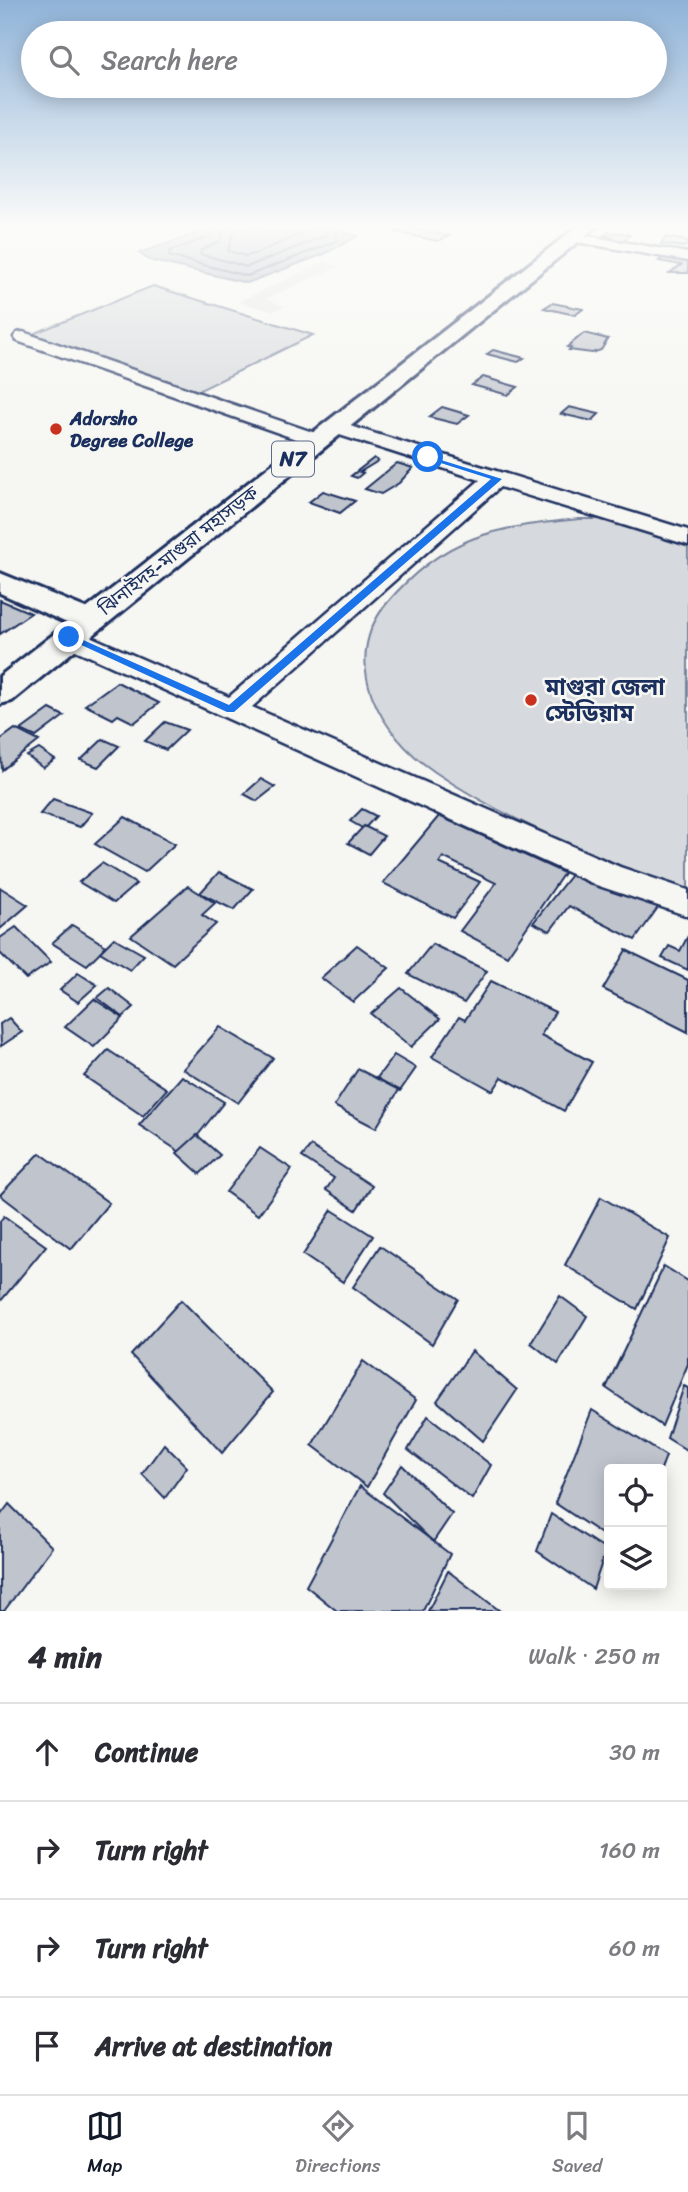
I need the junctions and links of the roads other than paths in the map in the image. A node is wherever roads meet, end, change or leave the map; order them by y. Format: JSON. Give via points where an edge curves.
{"nodes":[{"id":1,"x":492,"y":302,"type":"edge"},
{"id":2,"x":23,"y":337,"type":"dead end"},
{"id":3,"x":325,"y":434,"type":"junction"},
{"id":4,"x":498,"y":479,"type":"junction"},
{"id":5,"x":688,"y":538,"type":"edge"},
{"id":6,"x":0,"y":582,"type":"edge"},
{"id":7,"x":79,"y":629,"type":"junction"},
{"id":8,"x":0,"y":693,"type":"edge"},
{"id":9,"x":231,"y":710,"type":"junction"},
{"id":10,"x":688,"y":903,"type":"edge"}],
"edges":[{"from":1,"to":3,"type":"main road","name":"ঝিনাইদহ-মাগুরা মহাসড়ক","number":"N7"},
{"from":2,"to":3,"type":"street"},
{"from":3,"to":4,"type":"street"},
{"from":3,"to":7,"type":"main road","name":"ঝিনাইদহ-মাগুরা মহাসড়ক","number":"N7"},
{"from":4,"to":5,"type":"street"},
{"from":4,"to":9,"type":"street"},
{"from":6,"to":7,"type":"main road"},
{"from":7,"to":8,"type":"main road","name":"ঝিনাইদহ-মাগুরা মহাসড়ক","number":"N7"},
{"from":7,"to":9,"type":"street"},
{"from":9,"to":10,"type":"street","via":[[608,876]]}]}
